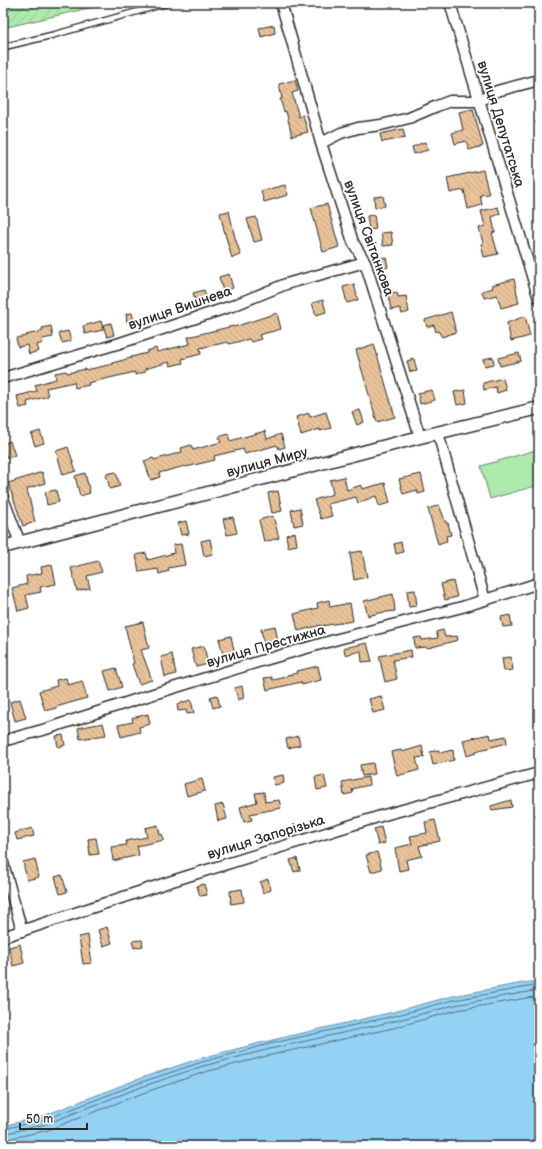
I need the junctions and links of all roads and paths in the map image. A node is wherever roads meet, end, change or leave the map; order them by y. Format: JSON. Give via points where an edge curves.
{"nodes":[{"id":1,"x":168,"y":3,"type":"edge"},
{"id":2,"x":281,"y":3,"type":"edge"},
{"id":3,"x":450,"y":3,"type":"edge"},
{"id":4,"x":3,"y":47,"type":"edge"},
{"id":5,"x":539,"y":80,"type":"edge"},
{"id":6,"x":479,"y":101,"type":"junction"},
{"id":7,"x":321,"y":143,"type":"junction"},
{"id":8,"x":365,"y":262,"type":"junction"},
{"id":9,"x":539,"y":300,"type":"edge"},
{"id":10,"x":3,"y":378,"type":"edge"},
{"id":11,"x":539,"y":408,"type":"edge"},
{"id":12,"x":438,"y":433,"type":"junction"},
{"id":13,"x":420,"y":437,"type":"junction"},
{"id":14,"x":3,"y":498,"type":"edge"},
{"id":15,"x":20,"y":543,"type":"junction"},
{"id":16,"x":3,"y":547,"type":"edge"},
{"id":17,"x":539,"y":583,"type":"edge"},
{"id":18,"x":484,"y":600,"type":"junction"},
{"id":19,"x":3,"y":741,"type":"edge"},
{"id":20,"x":539,"y":773,"type":"edge"},
{"id":21,"x":3,"y":863,"type":"edge"},
{"id":22,"x":22,"y":931,"type":"junction"},
{"id":23,"x":3,"y":937,"type":"edge"}],
"edges":[{"from":1,"to":4,"type":"lane"},
{"from":2,"to":7,"type":"street","name":"вулиця Світанкова"},
{"from":3,"to":6,"type":"street","name":"вулиця Депутатська"},
{"from":5,"to":6,"type":"street","via":[[497,91]]},
{"from":6,"to":7,"type":"street","via":[[450,102],[409,118],[341,133]]},
{"from":6,"to":9,"type":"street","name":"вулиця Депутатська"},
{"from":7,"to":8,"type":"street","name":"вулиця Світанкова","via":[[353,242]]},
{"from":8,"to":10,"type":"street","name":"вулиця Вишнева","via":[[286,284],[232,306],[127,341]]},
{"from":8,"to":13,"type":"street","name":"вулиця Світанкова"},
{"from":11,"to":12,"type":"street","name":"вулиця Миру"},
{"from":12,"to":13,"type":"street","name":"вулиця Миру"},
{"from":12,"to":18,"type":"street"},
{"from":13,"to":15,"type":"street","name":"вулиця Миру"},
{"from":14,"to":15,"type":"street"},
{"from":15,"to":16,"type":"street","name":"вулиця Миру"},
{"from":17,"to":18,"type":"street","name":"вулиця Престижна"},
{"from":18,"to":19,"type":"street","name":"вулиця Престижна","via":[[261,661]]},
{"from":20,"to":22,"type":"street","name":"вулиця Запорізька","via":[[368,820]]},
{"from":21,"to":22,"type":"street"},
{"from":22,"to":23,"type":"street","name":"вулиця Запорізька"}]}
